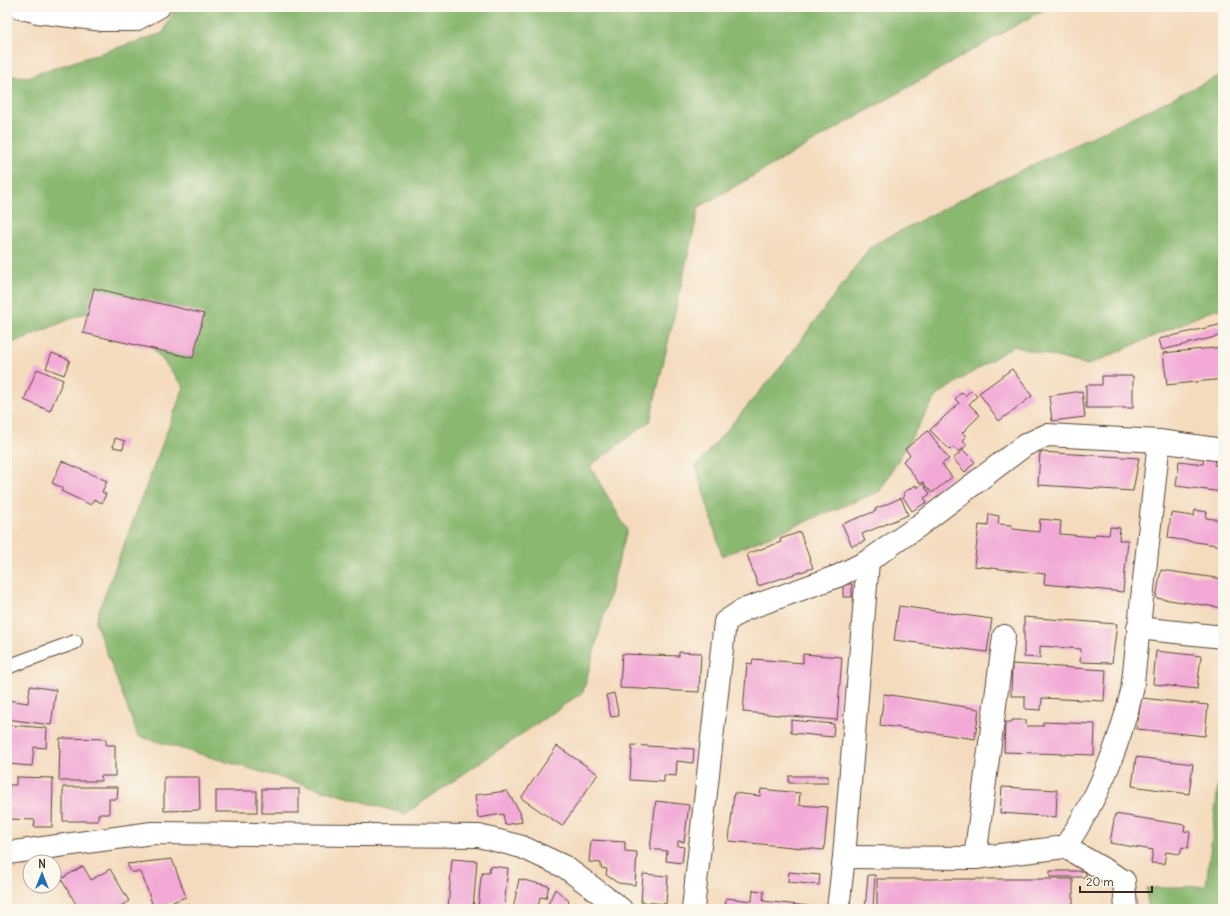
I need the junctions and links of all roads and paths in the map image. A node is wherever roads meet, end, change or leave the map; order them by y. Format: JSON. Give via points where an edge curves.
{"nodes":[{"id":1,"x":159,"y":7,"type":"edge"},
{"id":2,"x":32,"y":9,"type":"edge"},
{"id":3,"x":1159,"y":441,"type":"junction"},
{"id":4,"x":1223,"y":450,"type":"edge"},
{"id":5,"x":868,"y":561,"type":"junction"},
{"id":6,"x":1138,"y":628,"type":"junction"},
{"id":7,"x":1004,"y":636,"type":"dead end"},
{"id":8,"x":1223,"y":637,"type":"edge"},
{"id":9,"x":75,"y":642,"type":"dead end"},
{"id":10,"x":7,"y":667,"type":"edge"},
{"id":11,"x":1065,"y":847,"type":"junction"},
{"id":12,"x":7,"y":852,"type":"edge"},
{"id":13,"x":844,"y":857,"type":"junction"},
{"id":14,"x":975,"y":858,"type":"junction"},
{"id":15,"x":621,"y":909,"type":"edge"},
{"id":16,"x":693,"y":909,"type":"edge"},
{"id":17,"x":838,"y":909,"type":"edge"},
{"id":18,"x":1126,"y":909,"type":"edge"}],
"edges":[{"from":1,"to":2,"type":"street","via":[[135,20],[103,20]]},
{"from":3,"to":4,"type":"street"},
{"from":3,"to":5,"type":"street","via":[[1047,436],[1025,446]]},
{"from":3,"to":6,"type":"street"},
{"from":5,"to":13,"type":"street"},
{"from":5,"to":16,"type":"street","via":[[838,576],[743,610],[725,622]]},
{"from":6,"to":8,"type":"street"},
{"from":6,"to":11,"type":"street","via":[[1132,691],[1124,723],[1107,770],[1082,823]]},
{"from":7,"to":14,"type":"street"},
{"from":9,"to":10,"type":"lane"},
{"from":11,"to":14,"type":"street"},
{"from":11,"to":18,"type":"street","via":[[1124,881]]},
{"from":12,"to":15,"type":"street","via":[[152,833],[479,836],[522,847],[565,867]]},
{"from":13,"to":14,"type":"street"},
{"from":13,"to":17,"type":"street"}]}
